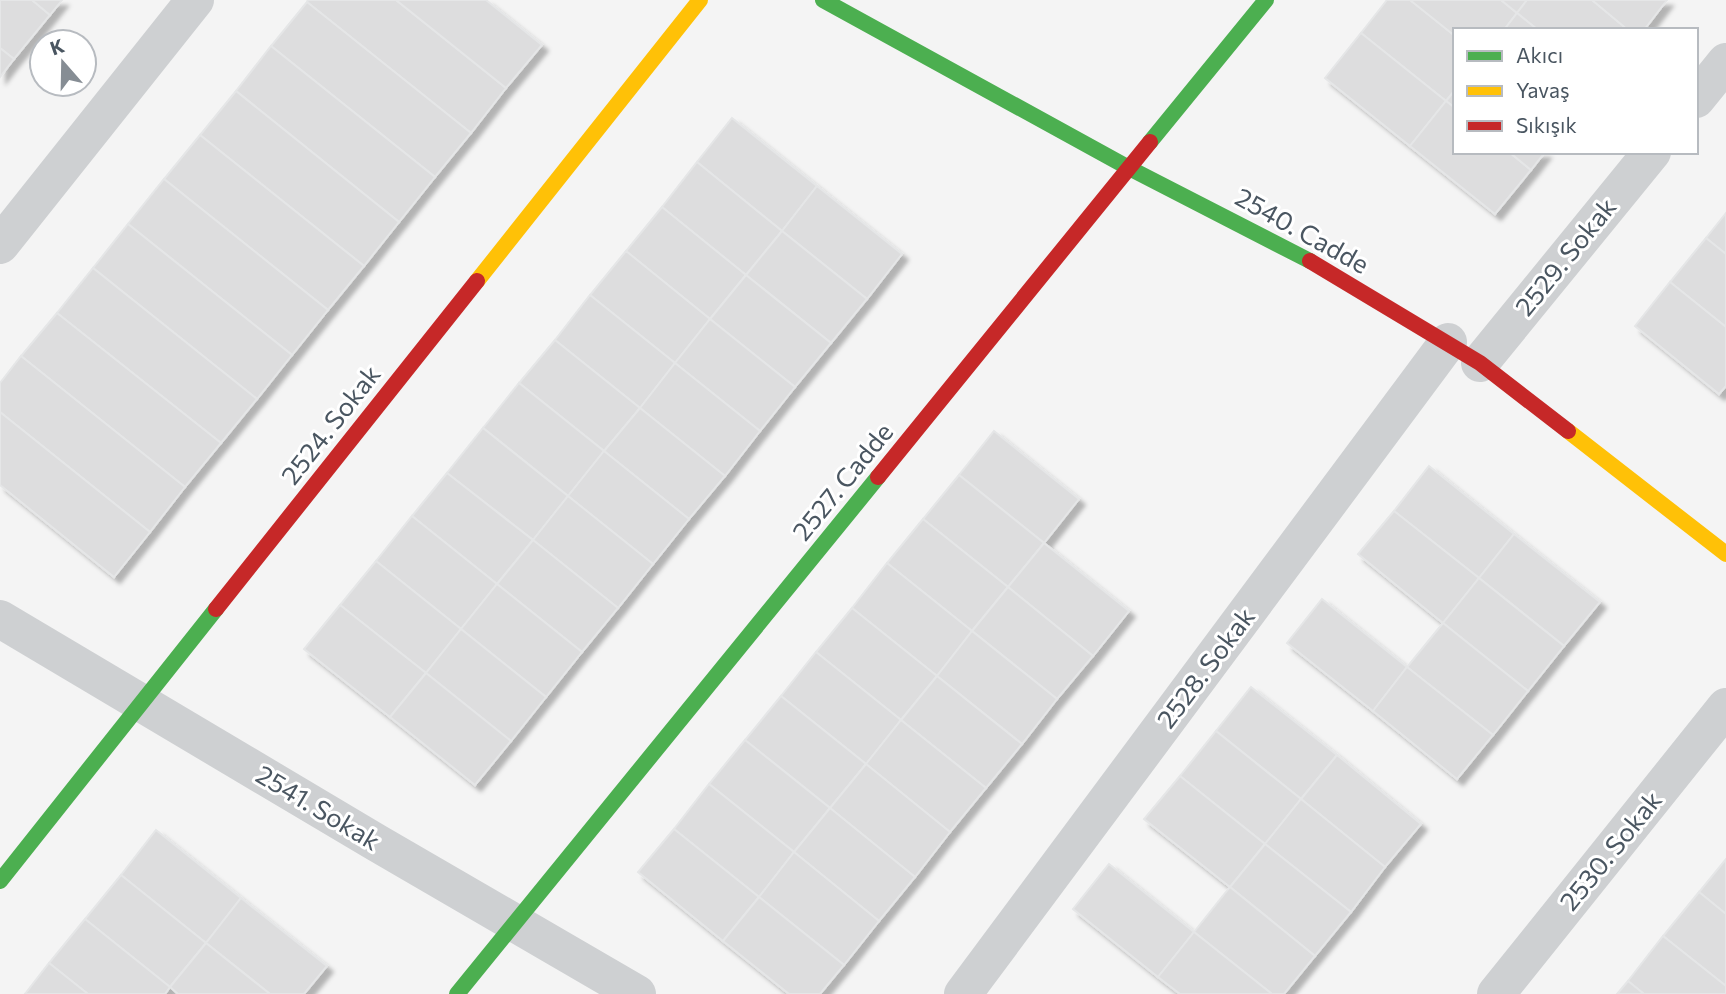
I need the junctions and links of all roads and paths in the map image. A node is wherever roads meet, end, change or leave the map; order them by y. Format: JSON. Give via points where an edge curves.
{"nodes":[{"id":1,"x":195,"y":0,"type":"edge"},
{"id":2,"x":700,"y":0,"type":"edge"},
{"id":3,"x":823,"y":0,"type":"edge"},
{"id":4,"x":1266,"y":0,"type":"edge"},
{"id":5,"x":1726,"y":62,"type":"edge"},
{"id":6,"x":1698,"y":97,"type":"edge"},
{"id":7,"x":1651,"y":154,"type":"edge"},
{"id":8,"x":1129,"y":168,"type":"junction"},
{"id":9,"x":0,"y":245,"type":"edge"},
{"id":10,"x":1448,"y":342,"type":"junction"},
{"id":11,"x":1480,"y":363,"type":"junction"},
{"id":12,"x":1726,"y":554,"type":"edge"},
{"id":13,"x":0,"y":619,"type":"edge"},
{"id":14,"x":141,"y":703,"type":"junction"},
{"id":15,"x":1726,"y":707,"type":"edge"},
{"id":16,"x":0,"y":881,"type":"edge"},
{"id":17,"x":515,"y":923,"type":"junction"},
{"id":18,"x":457,"y":994,"type":"edge"},
{"id":19,"x":637,"y":994,"type":"edge"},
{"id":20,"x":963,"y":994,"type":"edge"},
{"id":21,"x":1496,"y":994,"type":"edge"}],
"edges":[{"from":1,"to":9,"type":"street"},
{"from":2,"to":14,"type":"street","name":"2524. Sokak"},
{"from":3,"to":8,"type":"street","name":"2540. Cadde"},
{"from":4,"to":8,"type":"street","name":"2527. Cadde"},
{"from":5,"to":6,"type":"street"},
{"from":7,"to":11,"type":"street","name":"2529. Sokak"},
{"from":8,"to":10,"type":"street","name":"2540. Cadde","via":[[1291,250]]},
{"from":8,"to":17,"type":"street","name":"2527. Cadde"},
{"from":10,"to":11,"type":"street","name":"2540. Cadde"},
{"from":10,"to":20,"type":"street","name":"2528. Sokak"},
{"from":11,"to":12,"type":"street","name":"2540. Cadde"},
{"from":13,"to":14,"type":"street","name":"2541. Sokak"},
{"from":14,"to":16,"type":"street","name":"2524. Sokak"},
{"from":14,"to":17,"type":"street","name":"2541. Sokak"},
{"from":15,"to":21,"type":"street","name":"2530. Sokak"},
{"from":17,"to":18,"type":"street","name":"2527. Cadde"},
{"from":17,"to":19,"type":"street","name":"2541. Sokak"}]}
